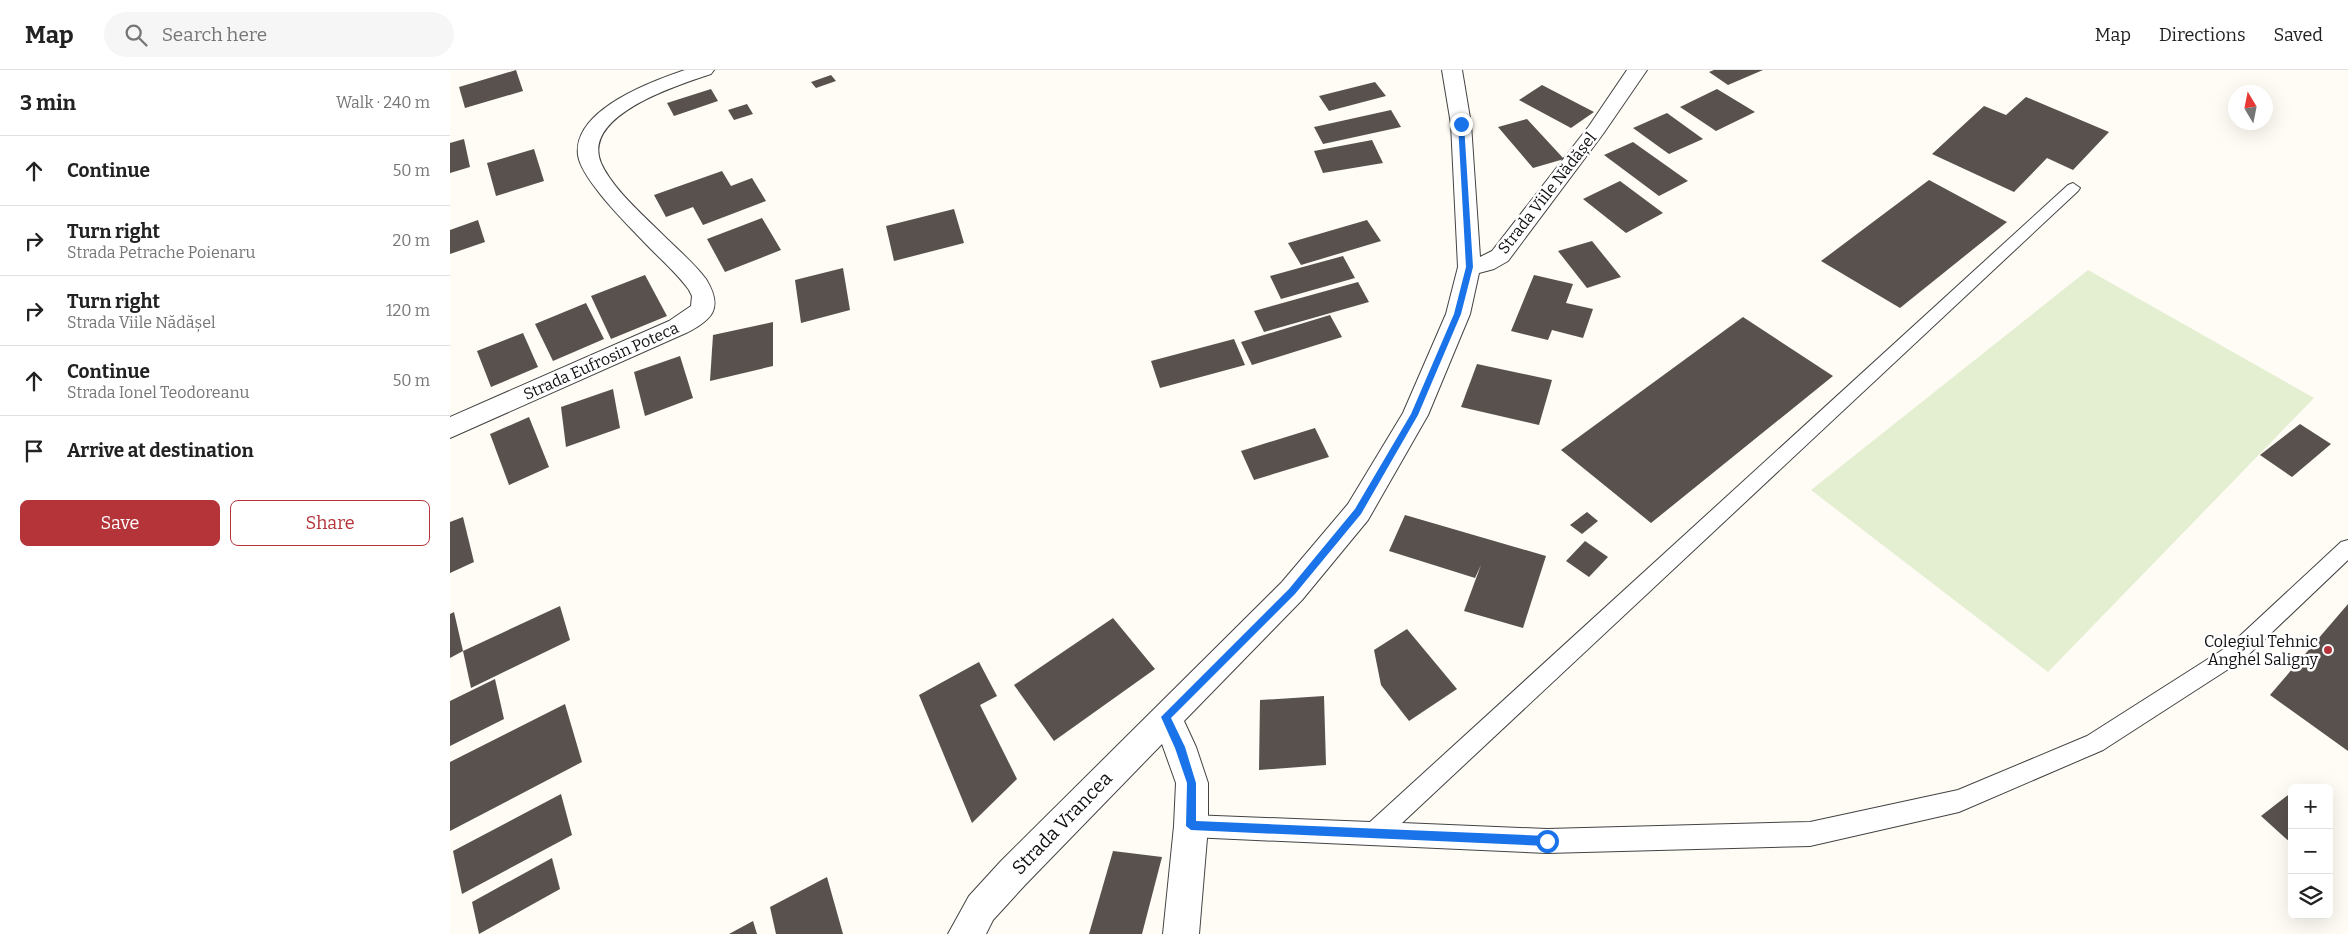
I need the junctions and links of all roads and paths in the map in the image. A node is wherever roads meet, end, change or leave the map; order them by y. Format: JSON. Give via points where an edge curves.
{"nodes":[{"id":1,"x":704,"y":70,"type":"edge"},
{"id":2,"x":1452,"y":70,"type":"edge"},
{"id":3,"x":1637,"y":70,"type":"edge"},
{"id":4,"x":2073,"y":188,"type":"dead end"},
{"id":5,"x":1469,"y":267,"type":"junction"},
{"id":6,"x":450,"y":428,"type":"edge"},
{"id":7,"x":2348,"y":548,"type":"edge"},
{"id":8,"x":1166,"y":717,"type":"junction"},
{"id":9,"x":1191,"y":826,"type":"junction"},
{"id":10,"x":1374,"y":834,"type":"junction"},
{"id":11,"x":966,"y":934,"type":"edge"},
{"id":12,"x":1181,"y":934,"type":"edge"}],
"edges":[{"from":1,"to":6,"type":"street","name":"Strada Eufrosin Poteca","via":[[652,88],[613,111],[596,128],[588,144],[587,156],[629,215],[687,272],[700,290],[704,302],[700,311],[674,329]]},
{"from":2,"to":5,"type":"street","via":[[1461,124]]},
{"from":3,"to":5,"type":"street","name":"Strada Viile Nădășel","via":[[1596,130],[1500,256],[1486,264]]},
{"from":4,"to":10,"type":"lane"},
{"from":5,"to":8,"type":"street","via":[[1458,314],[1415,415],[1358,512],[1292,592]]},
{"from":7,"to":10,"type":"lane","via":[[2237,652],[2095,743],[1959,801],[1810,834],[1547,841]]},
{"from":8,"to":9,"type":"street","via":[[1192,783]]},
{"from":8,"to":11,"type":"street","name":"Strada Vrancea","via":[[1013,873],[981,908]]},
{"from":9,"to":10,"type":"lane"},
{"from":9,"to":12,"type":"street"}]}
